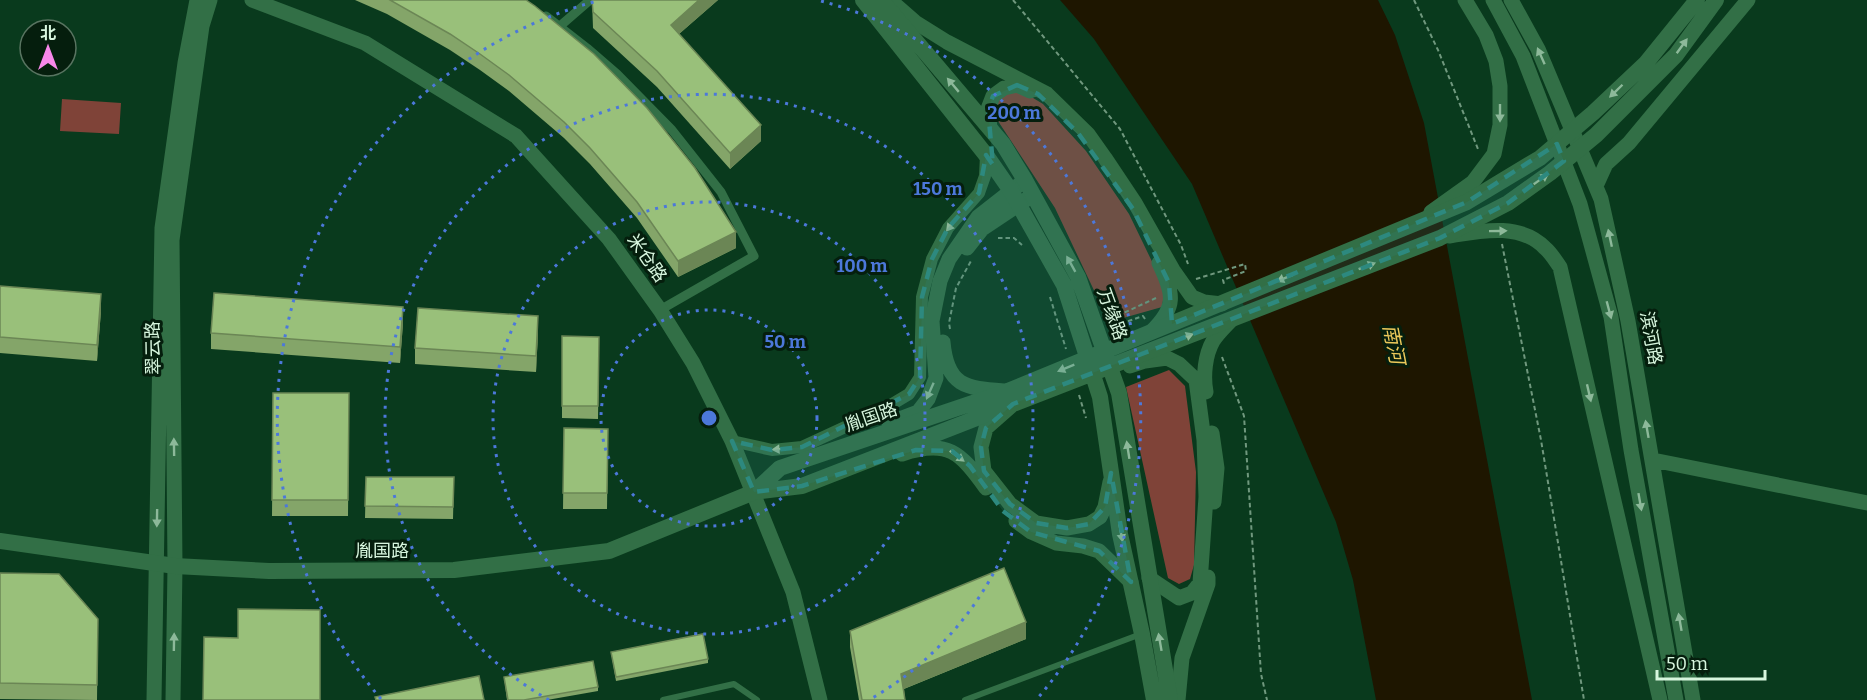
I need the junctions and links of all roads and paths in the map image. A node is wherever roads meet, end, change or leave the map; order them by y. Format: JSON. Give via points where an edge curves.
{"nodes":[{"id":1,"x":197,"y":0,"type":"edge"},
{"id":2,"x":210,"y":0,"type":"edge"},
{"id":3,"x":252,"y":0,"type":"edge"},
{"id":4,"x":590,"y":0,"type":"edge"},
{"id":5,"x":863,"y":0,"type":"edge"},
{"id":6,"x":881,"y":0,"type":"edge"},
{"id":7,"x":890,"y":0,"type":"edge"},
{"id":8,"x":1414,"y":0,"type":"edge"},
{"id":9,"x":1466,"y":0,"type":"edge"},
{"id":10,"x":1493,"y":0,"type":"edge"},
{"id":11,"x":1511,"y":0,"type":"edge"},
{"id":12,"x":1696,"y":0,"type":"edge"},
{"id":13,"x":1716,"y":0,"type":"edge"},
{"id":14,"x":1748,"y":0,"type":"edge"},
{"id":15,"x":540,"y":12,"type":"edge"},
{"id":16,"x":560,"y":26,"type":"junction"},
{"id":17,"x":990,"y":128,"type":"junction"},
{"id":18,"x":986,"y":155,"type":"junction"},
{"id":19,"x":1477,"y":158,"type":"dead end"},
{"id":20,"x":1102,"y":159,"type":"junction"},
{"id":21,"x":1025,"y":180,"type":"junction"},
{"id":22,"x":1596,"y":186,"type":"junction"},
{"id":23,"x":1034,"y":195,"type":"junction"},
{"id":24,"x":1015,"y":198,"type":"junction"},
{"id":25,"x":1407,"y":227,"type":"junction"},
{"id":26,"x":999,"y":237,"type":"dead end"},
{"id":27,"x":1440,"y":238,"type":"junction"},
{"id":28,"x":1502,"y":243,"type":"dead end"},
{"id":29,"x":1025,"y":248,"type":"dead end"},
{"id":30,"x":976,"y":254,"type":"dead end"},
{"id":31,"x":1049,"y":292,"type":"dead end"},
{"id":32,"x":1222,"y":304,"type":"junction"},
{"id":33,"x":660,"y":310,"type":"junction"},
{"id":34,"x":1232,"y":319,"type":"junction"},
{"id":35,"x":951,"y":333,"type":"dead end"},
{"id":36,"x":1149,"y":334,"type":"junction"},
{"id":37,"x":1066,"y":349,"type":"dead end"},
{"id":38,"x":1079,"y":394,"type":"dead end"},
{"id":39,"x":1011,"y":398,"type":"junction"},
{"id":40,"x":1088,"y":428,"type":"dead end"},
{"id":41,"x":732,"y":441,"type":"junction"},
{"id":42,"x":1653,"y":460,"type":"junction"},
{"id":43,"x":780,"y":468,"type":"junction"},
{"id":44,"x":1111,"y":473,"type":"junction"},
{"id":45,"x":802,"y":486,"type":"junction"},
{"id":46,"x":754,"y":492,"type":"junction"},
{"id":47,"x":1867,"y":503,"type":"edge"},
{"id":48,"x":0,"y":541,"type":"edge"},
{"id":49,"x":155,"y":563,"type":"junction"},
{"id":50,"x":175,"y":566,"type":"junction"},
{"id":51,"x":1149,"y":578,"type":"junction"},
{"id":52,"x":1131,"y":582,"type":"junction"},
{"id":53,"x":1204,"y":583,"type":"junction"},
{"id":54,"x":1142,"y":633,"type":"junction"},
{"id":55,"x":818,"y":699,"type":"edge"},
{"id":56,"x":154,"y":700,"type":"edge"},
{"id":57,"x":173,"y":700,"type":"edge"},
{"id":58,"x":663,"y":700,"type":"edge"},
{"id":59,"x":757,"y":700,"type":"edge"},
{"id":60,"x":965,"y":700,"type":"edge"},
{"id":61,"x":1154,"y":700,"type":"edge"},
{"id":62,"x":1170,"y":700,"type":"edge"},
{"id":63,"x":1179,"y":700,"type":"edge"},
{"id":64,"x":1584,"y":700,"type":"edge"},
{"id":65,"x":1660,"y":700,"type":"edge"},
{"id":66,"x":1676,"y":700,"type":"edge"},
{"id":67,"x":1693,"y":700,"type":"edge"}],
"edges":[{"from":1,"to":49,"type":"street","name":"翠云路","one_way":true,"via":[[162,228]]},
{"from":50,"to":2,"type":"street","name":"翠云路","one_way":true,"via":[[172,240],[202,26]]},
{"from":3,"to":33,"type":"street","name":"米仓路","via":[[365,43],[516,136],[609,239]]},
{"from":4,"to":16,"type":"street"},
{"from":5,"to":18,"type":"main road","name":"万缘路"},
{"from":17,"to":6,"type":"main road","name":"万缘路","one_way":true},
{"from":7,"to":20,"type":"street","via":[[947,42],[1047,94],[1088,134]]},
{"from":8,"to":19,"type":"path","via":[[1480,151]]},
{"from":9,"to":25,"type":"street","one_way":true,"via":[[1496,61],[1500,125],[1494,154],[1473,182]]},
{"from":10,"to":66,"type":"street","name":"滨河路","one_way":true,"via":[[1523,56],[1580,204],[1611,317]]},
{"from":22,"to":11,"type":"street","name":"滨河路","one_way":true,"via":[[1538,49]]},
{"from":12,"to":25,"type":"main road","one_way":true,"via":[[1646,63],[1540,159],[1467,202]]},
{"from":27,"to":13,"type":"main road","one_way":true,"via":[[1508,203],[1596,135],[1676,55]]},
{"from":14,"to":22,"type":"street","via":[[1629,143],[1606,164]]},
{"from":15,"to":16,"type":"street"},
{"from":16,"to":33,"type":"street","via":[[645,101],[691,153],[721,192],[754,256]]},
{"from":17,"to":20,"type":"street","via":[[988,109],[993,96],[1004,87],[1017,85],[1038,94]]},
{"from":17,"to":21,"type":"main road","name":"万缘路"},
{"from":18,"to":24,"type":"main road","name":"万缘路"},
{"from":18,"to":41,"type":"street","one_way":true,"via":[[979,193],[948,228],[932,259],[922,297],[920,377],[909,394],[802,447],[772,450]]},
{"from":20,"to":32,"type":"street","via":[[1135,203],[1192,297]]},
{"from":20,"to":36,"type":"street","via":[[1133,209],[1169,283],[1171,304],[1164,320]]},
{"from":21,"to":23,"type":"main road","name":"万缘路"},
{"from":21,"to":24,"type":"street"},
{"from":42,"to":22,"type":"street","name":"滨河路","one_way":true,"via":[[1628,321]]},
{"from":23,"to":24,"type":"street"},
{"from":51,"to":23,"type":"main road","name":"万缘路","one_way":true,"via":[[1119,393],[1078,277]]},
{"from":24,"to":39,"type":"street","via":[[959,258],[941,319],[945,360],[956,380],[973,389]]},
{"from":24,"to":43,"type":"street","one_way":true,"via":[[978,217],[949,259],[932,321],[936,378],[918,412]]},
{"from":24,"to":44,"type":"main road","name":"万缘路","via":[[1064,285],[1100,397]]},
{"from":25,"to":32,"type":"main road","one_way":true},
{"from":26,"to":29,"type":"path","via":[[1014,238]]},
{"from":34,"to":27,"type":"main road","one_way":true},
{"from":27,"to":65,"type":"street","one_way":true,"via":[[1506,230],[1528,236],[1544,246],[1560,267]]},
{"from":28,"to":64,"type":"path","via":[[1541,441]]},
{"from":30,"to":35,"type":"path","via":[[956,288]]},
{"from":31,"to":37,"type":"path"},
{"from":32,"to":36,"type":"main road"},
{"from":33,"to":41,"type":"street","name":"米仓路","via":[[693,363]]},
{"from":39,"to":34,"type":"main road","one_way":true},
{"from":34,"to":53,"type":"street","via":[[1213,341],[1204,380],[1217,468]]},
{"from":36,"to":39,"type":"main road","one_way":true},
{"from":38,"to":40,"type":"path"},
{"from":39,"to":43,"type":"main road","name":"胤国路"},
{"from":39,"to":44,"type":"street","via":[[986,428],[981,447],[984,471],[1010,504],[1036,523],[1067,528],[1089,524],[1100,518],[1106,507]]},
{"from":39,"to":45,"type":"main road","name":"胤国路"},
{"from":39,"to":53,"type":"street","via":[[1167,358],[1196,380],[1204,440]]},
{"from":41,"to":46,"type":"street","name":"米仓路"},
{"from":42,"to":47,"type":"street"},
{"from":67,"to":42,"type":"street","name":"滨河路","one_way":true},
{"from":43,"to":46,"type":"main road","name":"胤国路"},
{"from":44,"to":52,"type":"main road","name":"万缘路","one_way":true},
{"from":45,"to":46,"type":"main road","name":"胤国路"},
{"from":45,"to":52,"type":"street","one_way":true,"via":[[916,450],[952,451],[970,466],[1003,512],[1031,532],[1056,543],[1098,550]]},
{"from":46,"to":50,"type":"main road","name":"胤国路","via":[[609,551],[454,570],[268,571]]},
{"from":46,"to":55,"type":"street","name":"米仓路","via":[[794,592]]},
{"from":48,"to":49,"type":"main road","name":"胤国路"},
{"from":49,"to":50,"type":"main road","name":"胤国路"},
{"from":49,"to":56,"type":"street","name":"翠云路"},
{"from":57,"to":50,"type":"street","name":"翠云路","one_way":true},
{"from":51,"to":53,"type":"street","via":[[1179,598]]},
{"from":62,"to":51,"type":"main road","name":"万缘路","one_way":true},
{"from":52,"to":54,"type":"main road","name":"万缘路"},
{"from":53,"to":63,"type":"street","via":[[1182,658]]},
{"from":54,"to":60,"type":"lane"},
{"from":54,"to":61,"type":"main road","name":"万缘路"},
{"from":58,"to":59,"type":"lane","via":[[734,684]]}]}
